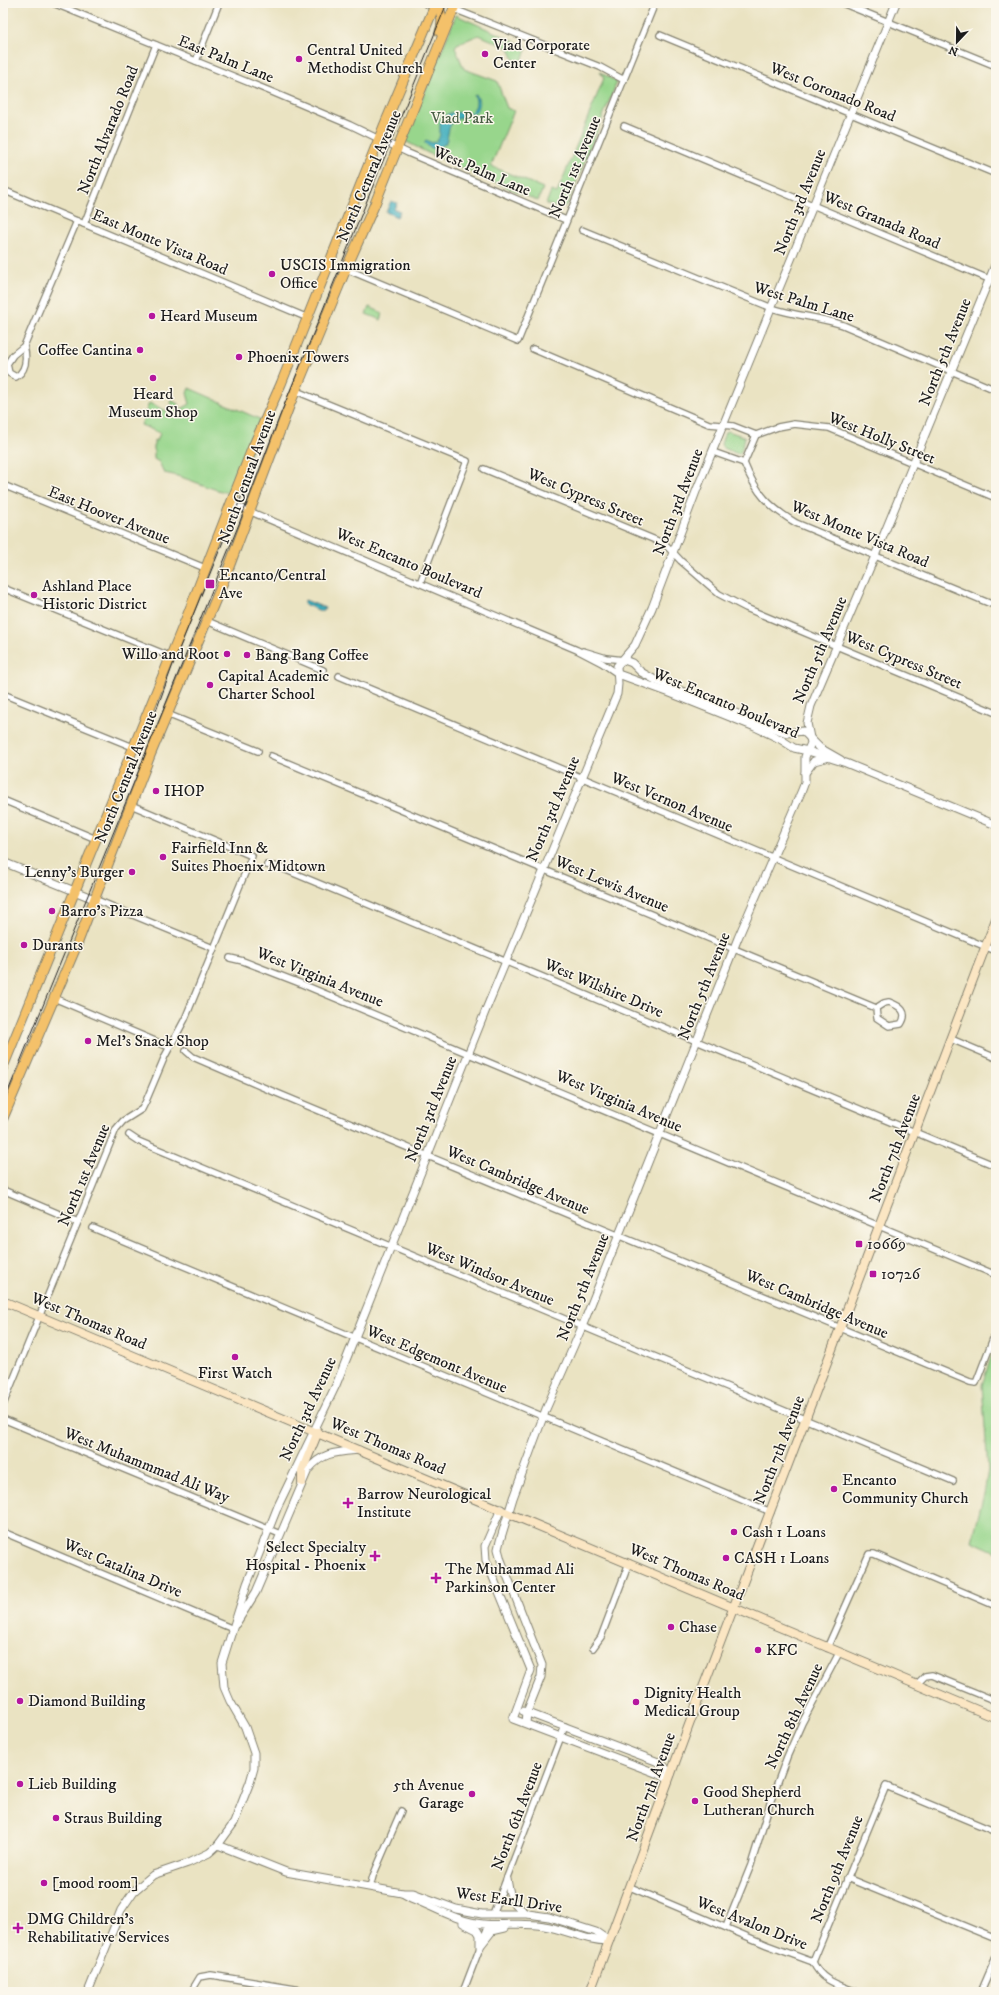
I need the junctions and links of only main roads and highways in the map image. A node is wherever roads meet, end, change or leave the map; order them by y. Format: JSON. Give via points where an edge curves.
{"nodes":[{"id":1,"x":432,"y":4,"type":"edge"},
{"id":2,"x":455,"y":6,"type":"edge"},
{"id":3,"x":424,"y":83,"type":"junction"},
{"id":4,"x":996,"y":919,"type":"edge"},
{"id":5,"x":3,"y":1067,"type":"edge"},
{"id":6,"x":3,"y":1118,"type":"edge"},
{"id":7,"x":3,"y":1301,"type":"edge"},
{"id":8,"x":316,"y":1431,"type":"junction"},
{"id":9,"x":302,"y":1482,"type":"road end"},
{"id":10,"x":734,"y":1608,"type":"junction"},
{"id":11,"x":996,"y":1718,"type":"edge"},
{"id":12,"x":592,"y":1991,"type":"edge"}],
"edges":[{"from":1,"to":3,"type":"main road","via":[[440,10],[442,26],[426,69]]},
{"from":1,"to":5,"type":"main road","name":"North Central Avenue","via":[[308,318],[230,503]]},
{"from":2,"to":3,"type":"main road","name":"North Central Avenue"},
{"from":3,"to":6,"type":"main road","name":"North Central Avenue","via":[[296,391],[94,900]]},
{"from":4,"to":10,"type":"main road","name":"North 7th Avenue"},
{"from":7,"to":8,"type":"main road","name":"West Thomas Road"},
{"from":8,"to":9,"type":"main road","via":[[302,1471]]},
{"from":8,"to":10,"type":"main road","name":"West Thomas Road"},
{"from":10,"to":11,"type":"main road","name":"West Thomas Road"},
{"from":10,"to":12,"type":"main road","name":"North 7th Avenue"}]}
